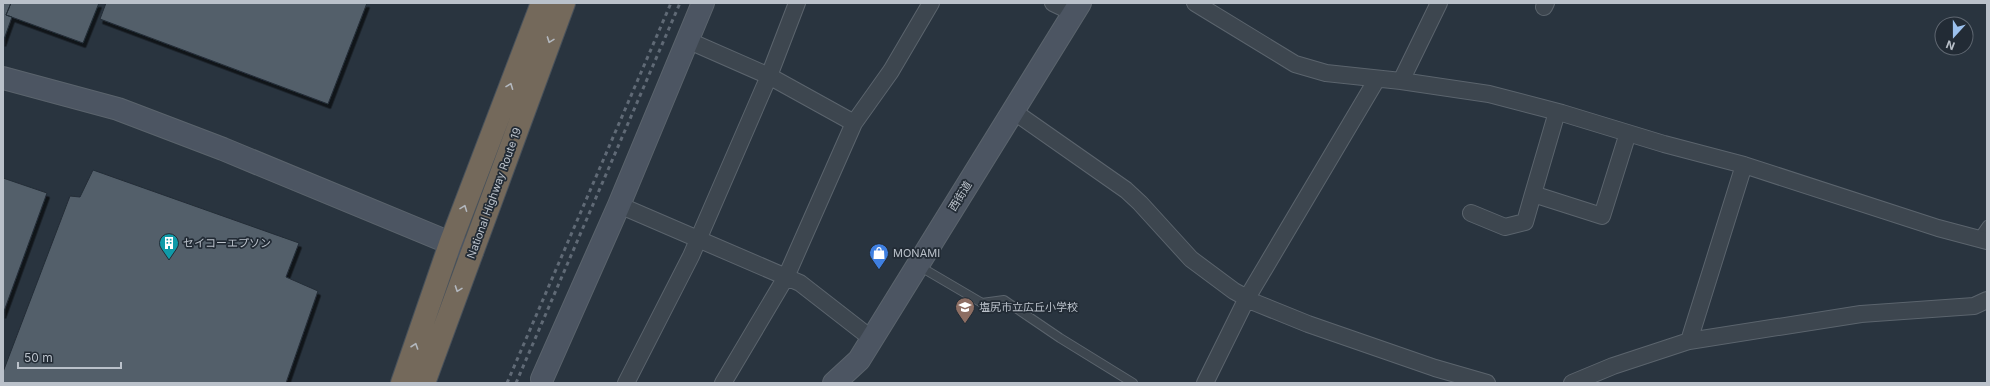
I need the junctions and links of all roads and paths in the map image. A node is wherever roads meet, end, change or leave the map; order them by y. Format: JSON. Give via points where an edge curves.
{"nodes":[{"id":1,"x":542,"y":3,"type":"edge"},
{"id":2,"x":564,"y":3,"type":"edge"},
{"id":3,"x":703,"y":3,"type":"edge"},
{"id":4,"x":797,"y":3,"type":"edge"},
{"id":5,"x":931,"y":3,"type":"edge"},
{"id":6,"x":1053,"y":3,"type":"edge"},
{"id":7,"x":1195,"y":3,"type":"edge"},
{"id":8,"x":1439,"y":3,"type":"edge"},
{"id":9,"x":1077,"y":8,"type":"edge"},
{"id":10,"x":687,"y":40,"type":"junction"},
{"id":11,"x":769,"y":76,"type":"junction"},
{"id":12,"x":3,"y":78,"type":"edge"},
{"id":13,"x":1377,"y":79,"type":"junction"},
{"id":14,"x":1401,"y":81,"type":"junction"},
{"id":15,"x":1013,"y":111,"type":"junction"},
{"id":16,"x":1557,"y":112,"type":"junction"},
{"id":17,"x":854,"y":123,"type":"junction"},
{"id":18,"x":1628,"y":133,"type":"junction"},
{"id":19,"x":1744,"y":165,"type":"junction"},
{"id":20,"x":1533,"y":194,"type":"junction"},
{"id":21,"x":619,"y":205,"type":"junction"},
{"id":22,"x":1471,"y":213,"type":"dead end"},
{"id":23,"x":1987,"y":224,"type":"edge"},
{"id":24,"x":697,"y":239,"type":"junction"},
{"id":25,"x":1983,"y":239,"type":"edge"},
{"id":26,"x":450,"y":244,"type":"junction"},
{"id":27,"x":472,"y":252,"type":"junction"},
{"id":28,"x":917,"y":264,"type":"junction"},
{"id":29,"x":786,"y":277,"type":"junction"},
{"id":30,"x":1247,"y":298,"type":"junction"},
{"id":31,"x":1987,"y":300,"type":"edge"},
{"id":32,"x":872,"y":339,"type":"junction"},
{"id":33,"x":1688,"y":341,"type":"junction"},
{"id":34,"x":545,"y":382,"type":"edge"},
{"id":35,"x":402,"y":383,"type":"edge"},
{"id":36,"x":424,"y":383,"type":"edge"},
{"id":37,"x":626,"y":383,"type":"edge"},
{"id":38,"x":723,"y":383,"type":"edge"},
{"id":39,"x":834,"y":383,"type":"edge"},
{"id":40,"x":1133,"y":383,"type":"edge"},
{"id":41,"x":1205,"y":383,"type":"edge"},
{"id":42,"x":1488,"y":383,"type":"edge"},
{"id":43,"x":1572,"y":383,"type":"edge"}],
"edges":[{"from":26,"to":1,"type":"highway","name":"National Highway Route 19","one_way":true},
{"from":2,"to":27,"type":"highway","name":"National Highway Route 19","one_way":true},
{"from":3,"to":10,"type":"street"},
{"from":4,"to":11,"type":"street"},
{"from":5,"to":17,"type":"street","via":[[891,71]]},
{"from":6,"to":9,"type":"street"},
{"from":7,"to":13,"type":"street","via":[[1295,64],[1326,73]]},
{"from":8,"to":14,"type":"street"},
{"from":9,"to":15,"type":"street","name":"西街道"},
{"from":10,"to":11,"type":"street"},
{"from":10,"to":21,"type":"street"},
{"from":11,"to":17,"type":"street"},
{"from":11,"to":24,"type":"street"},
{"from":12,"to":26,"type":"street","via":[[118,109],[223,149]]},
{"from":13,"to":14,"type":"street"},
{"from":13,"to":30,"type":"street"},
{"from":14,"to":16,"type":"street","via":[[1489,94]]},
{"from":15,"to":28,"type":"street","name":"西街道"},
{"from":15,"to":30,"type":"street","via":[[1126,190],[1191,259]]},
{"from":16,"to":18,"type":"street"},
{"from":16,"to":20,"type":"street"},
{"from":17,"to":29,"type":"street"},
{"from":18,"to":19,"type":"street"},
{"from":18,"to":20,"type":"street","via":[[1602,216]]},
{"from":19,"to":25,"type":"street","via":[[1938,228]]},
{"from":19,"to":33,"type":"street"},
{"from":20,"to":22,"type":"street","via":[[1525,222],[1505,227]]},
{"from":21,"to":24,"type":"street"},
{"from":21,"to":34,"type":"street"},
{"from":23,"to":25,"type":"lane"},
{"from":24,"to":29,"type":"street"},
{"from":24,"to":37,"type":"street","via":[[691,256]]},
{"from":26,"to":27,"type":"street"},
{"from":35,"to":26,"type":"highway","name":"National Highway Route 19","one_way":true},
{"from":27,"to":36,"type":"highway","name":"National Highway Route 19","one_way":true},
{"from":28,"to":32,"type":"street","name":"西街道"},
{"from":28,"to":40,"type":"lane","via":[[982,303],[1004,300]]},
{"from":29,"to":32,"type":"street","via":[[800,283]]},
{"from":29,"to":38,"type":"street"},
{"from":30,"to":41,"type":"street"},
{"from":30,"to":42,"type":"street","via":[[1308,324],[1435,368]]},
{"from":31,"to":33,"type":"street","via":[[1974,306],[1861,314]]},
{"from":32,"to":39,"type":"street","name":"西街道","via":[[859,360]]},
{"from":33,"to":43,"type":"street","via":[[1613,366]]}]}
